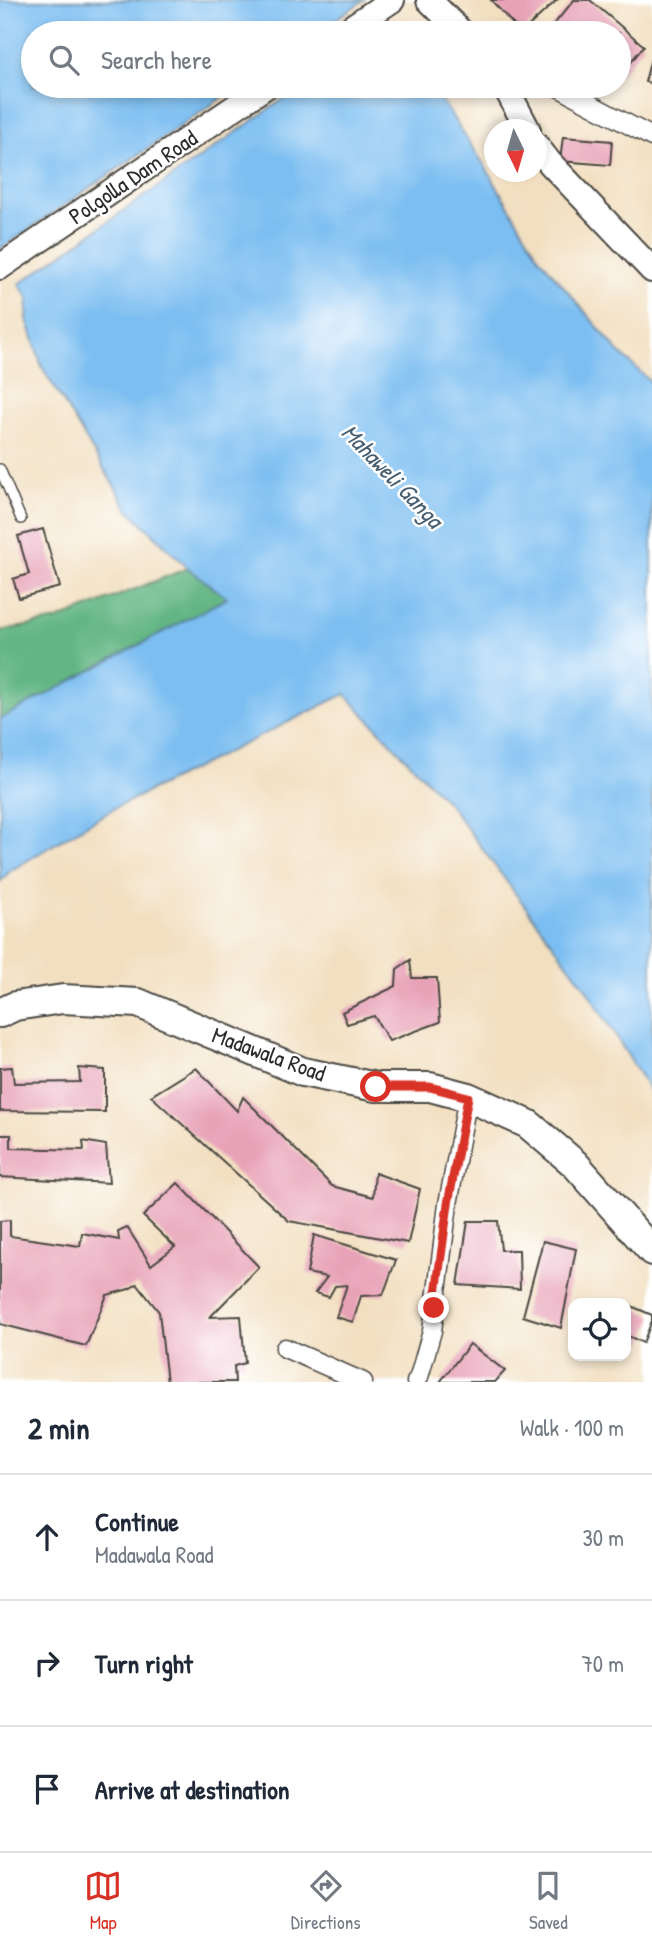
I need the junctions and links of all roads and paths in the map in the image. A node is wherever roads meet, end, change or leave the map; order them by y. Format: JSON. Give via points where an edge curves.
{"nodes":[{"id":1,"x":429,"y":0,"type":"edge"},
{"id":2,"x":389,"y":2,"type":"edge"},
{"id":3,"x":361,"y":21,"type":"edge"},
{"id":4,"x":449,"y":21,"type":"edge"},
{"id":5,"x":248,"y":98,"type":"edge"},
{"id":6,"x":511,"y":98,"type":"edge"},
{"id":7,"x":579,"y":98,"type":"edge"},
{"id":8,"x":522,"y":119,"type":"edge"},
{"id":9,"x":652,"y":137,"type":"edge"},
{"id":10,"x":547,"y":159,"type":"edge"},
{"id":11,"x":0,"y":267,"type":"edge"},
{"id":12,"x":652,"y":270,"type":"edge"},
{"id":13,"x":0,"y":469,"type":"edge"},
{"id":14,"x":21,"y":519,"type":"dead end"},
{"id":15,"x":0,"y":1013,"type":"edge"},
{"id":16,"x":468,"y":1097,"type":"junction"},
{"id":17,"x":652,"y":1251,"type":"edge"},
{"id":18,"x":285,"y":1348,"type":"dead end"},
{"id":19,"x":363,"y":1382,"type":"edge"},
{"id":20,"x":416,"y":1382,"type":"edge"}],
"edges":[{"from":1,"to":4,"type":"main road"},
{"from":2,"to":3,"type":"main road"},
{"from":5,"to":11,"type":"main road","name":"Polgolla Dam Road"},
{"from":6,"to":8,"type":"main road"},
{"from":7,"to":9,"type":"street"},
{"from":10,"to":12,"type":"main road"},
{"from":13,"to":14,"type":"lane"},
{"from":15,"to":16,"type":"main road","name":"Madawala Road","via":[[15,1006],[63,999],[138,1003],[303,1072],[376,1087],[430,1087]]},
{"from":16,"to":17,"type":"main road","name":"Madawala Road","via":[[528,1124],[575,1164]]},
{"from":16,"to":20,"type":"street","via":[[432,1331]]},
{"from":18,"to":19,"type":"street"}]}
